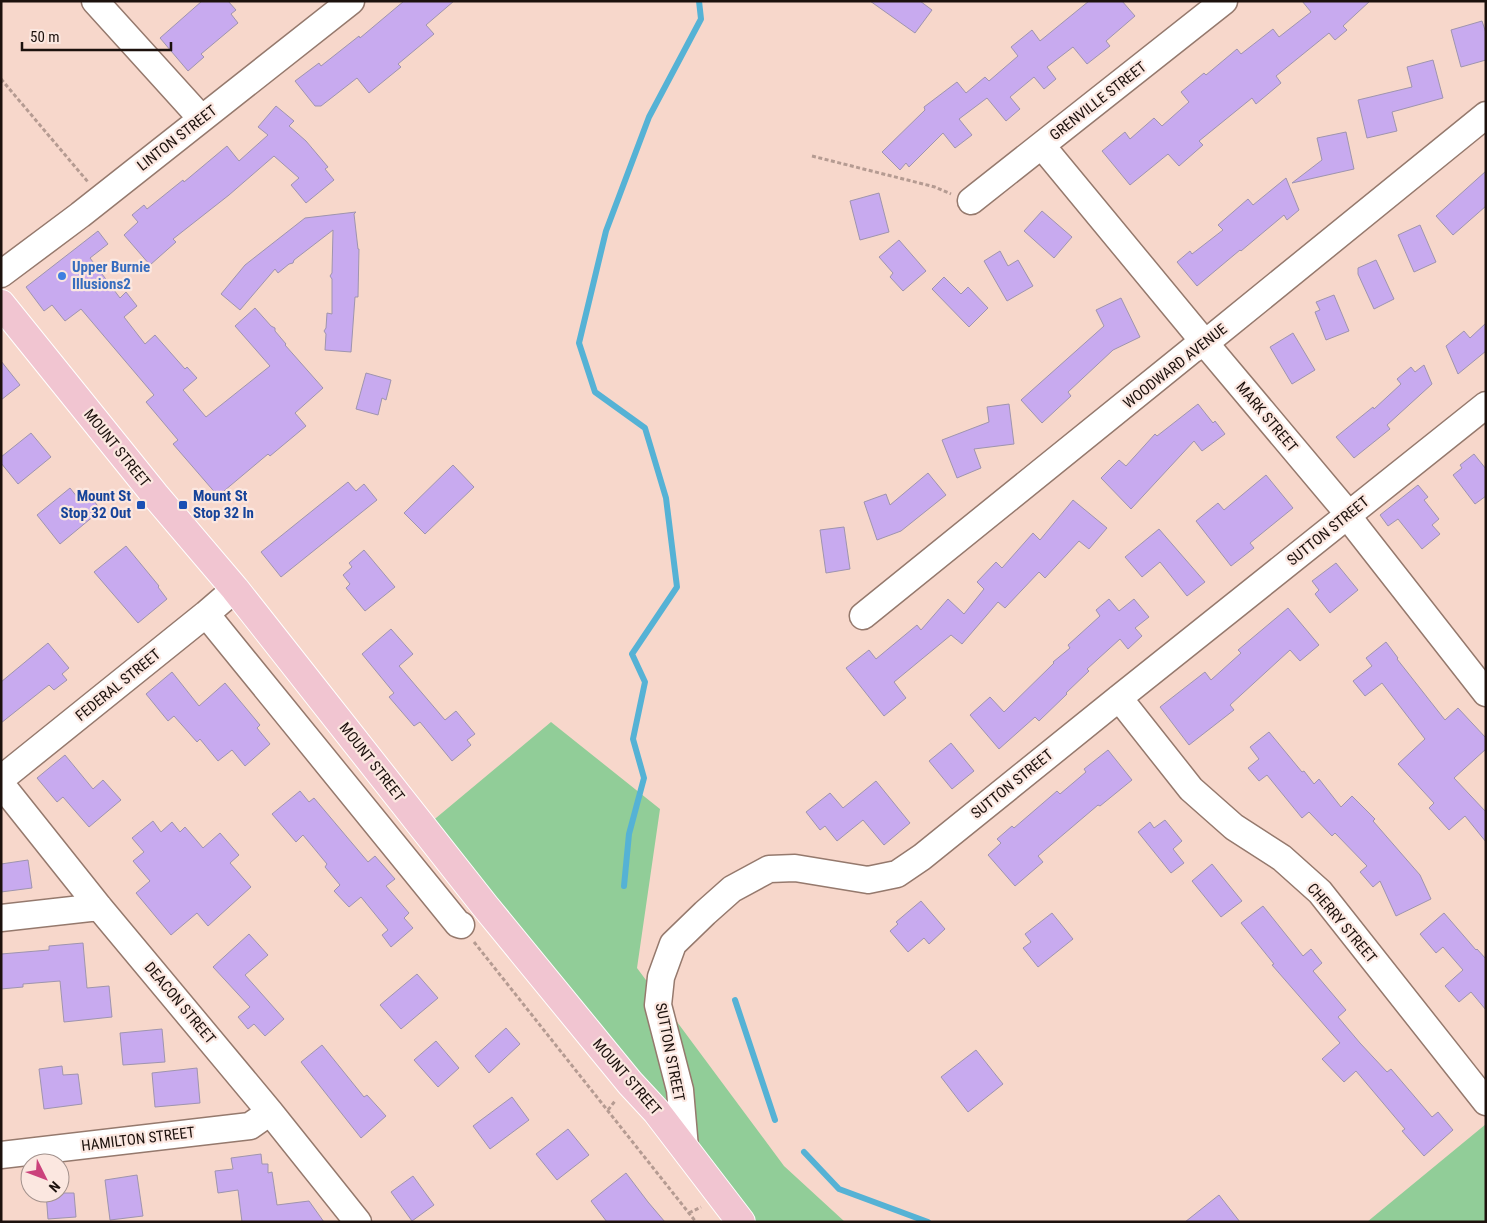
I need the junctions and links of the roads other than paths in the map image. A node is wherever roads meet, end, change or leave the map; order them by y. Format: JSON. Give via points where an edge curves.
{"nodes":[{"id":1,"x":95,"y":1,"type":"edge"},
{"id":2,"x":351,"y":1,"type":"edge"},
{"id":3,"x":1224,"y":1,"type":"edge"},
{"id":4,"x":1486,"y":115,"type":"edge"},
{"id":5,"x":202,"y":118,"type":"junction"},
{"id":6,"x":1042,"y":146,"type":"junction"},
{"id":7,"x":971,"y":201,"type":"road end"},
{"id":8,"x":1,"y":274,"type":"edge"},
{"id":9,"x":1,"y":304,"type":"edge"},
{"id":10,"x":1204,"y":342,"type":"junction"},
{"id":11,"x":1486,"y":405,"type":"edge"},
{"id":12,"x":1348,"y":515,"type":"junction"},
{"id":13,"x":235,"y":589,"type":"junction"},
{"id":14,"x":206,"y":614,"type":"junction"},
{"id":15,"x":863,"y":616,"type":"dead end"},
{"id":16,"x":1486,"y":694,"type":"edge"},
{"id":17,"x":1119,"y":698,"type":"junction"},
{"id":18,"x":1,"y":779,"type":"edge"},
{"id":19,"x":1,"y":784,"type":"edge"},
{"id":20,"x":99,"y":906,"type":"junction"},
{"id":21,"x":1,"y":918,"type":"edge"},
{"id":22,"x":460,"y":925,"type":"road end"},
{"id":23,"x":1486,"y":1102,"type":"edge"},
{"id":24,"x":270,"y":1112,"type":"junction"},
{"id":25,"x":685,"y":1148,"type":"junction"},
{"id":26,"x":1,"y":1155,"type":"edge"},
{"id":27,"x":358,"y":1222,"type":"edge"},
{"id":28,"x":741,"y":1222,"type":"edge"}],
"edges":[{"from":1,"to":5,"type":"street"},
{"from":2,"to":5,"type":"street","name":"LINTON STREET"},
{"from":3,"to":6,"type":"street","name":"GRENVILLE STREET"},
{"from":4,"to":10,"type":"street","name":"WOODWARD AVENUE"},
{"from":5,"to":8,"type":"street","name":"LINTON STREET"},
{"from":6,"to":7,"type":"street","name":"GRENVILLE STREET"},
{"from":6,"to":10,"type":"street","name":"MARK STREET"},
{"from":9,"to":13,"type":"highway","name":"MOUNT STREET"},
{"from":10,"to":12,"type":"street","name":"MARK STREET"},
{"from":10,"to":15,"type":"street","name":"WOODWARD AVENUE"},
{"from":11,"to":12,"type":"street","name":"SUTTON STREET"},
{"from":12,"to":16,"type":"street","name":"MARK STREET"},
{"from":12,"to":17,"type":"street","name":"SUTTON STREET"},
{"from":13,"to":14,"type":"street","name":"FEDERAL STREET"},
{"from":13,"to":25,"type":"highway","name":"MOUNT STREET","via":[[491,914]]},
{"from":14,"to":18,"type":"street","name":"FEDERAL STREET"},
{"from":14,"to":22,"type":"street"},
{"from":17,"to":23,"type":"street","name":"CHERRY STREET","via":[[1191,789],[1234,827],[1282,858],[1320,892]]},
{"from":17,"to":25,"type":"street","name":"SUTTON STREET","via":[[898,874],[868,880],[795,868],[769,869],[732,889],[674,944],[661,977],[658,1005],[680,1090]]},
{"from":19,"to":20,"type":"street","name":"DEACON STREET"},
{"from":20,"to":21,"type":"street"},
{"from":20,"to":24,"type":"street","name":"DEACON STREET"},
{"from":24,"to":26,"type":"street","name":"HAMILTON STREET","via":[[250,1126]]},
{"from":24,"to":27,"type":"street","name":"DEACON STREET"},
{"from":25,"to":28,"type":"highway","name":"MOUNT STREET"}]}
